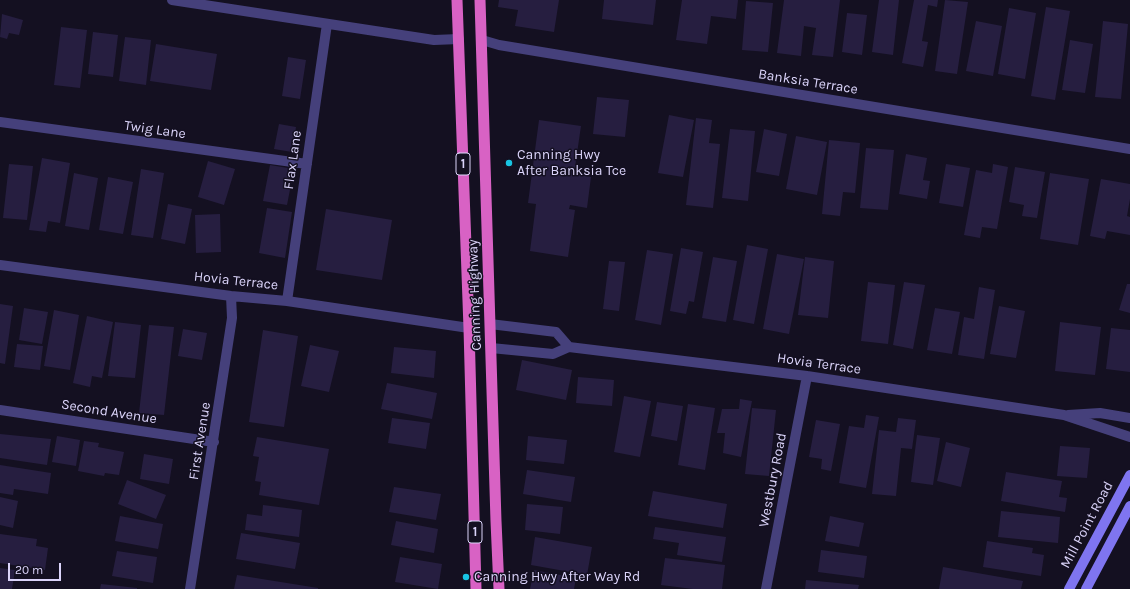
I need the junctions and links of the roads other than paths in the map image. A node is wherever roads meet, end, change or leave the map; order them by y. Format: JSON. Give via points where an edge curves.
{"nodes":[{"id":1,"x":172,"y":0,"type":"edge"},
{"id":2,"x":457,"y":0,"type":"edge"},
{"id":3,"x":480,"y":0,"type":"edge"},
{"id":4,"x":327,"y":24,"type":"junction"},
{"id":5,"x":459,"y":39,"type":"junction"},
{"id":6,"x":482,"y":40,"type":"junction"},
{"id":7,"x":0,"y":122,"type":"edge"},
{"id":8,"x":1130,"y":149,"type":"edge"},
{"id":9,"x":307,"y":164,"type":"junction"},
{"id":10,"x":0,"y":265,"type":"edge"},
{"id":11,"x":231,"y":296,"type":"junction"},
{"id":12,"x":287,"y":300,"type":"junction"},
{"id":13,"x":490,"y":324,"type":"junction"},
{"id":14,"x":470,"y":328,"type":"junction"},
{"id":15,"x":569,"y":346,"type":"junction"},
{"id":16,"x":491,"y":348,"type":"junction"},
{"id":17,"x":807,"y":376,"type":"junction"},
{"id":18,"x":0,"y":410,"type":"edge"},
{"id":19,"x":1064,"y":415,"type":"junction"},
{"id":20,"x":1130,"y":418,"type":"edge"},
{"id":21,"x":1130,"y":437,"type":"edge"},
{"id":22,"x":214,"y":442,"type":"junction"},
{"id":23,"x":1130,"y":475,"type":"edge"},
{"id":24,"x":1130,"y":506,"type":"edge"},
{"id":25,"x":190,"y":589,"type":"edge"},
{"id":26,"x":476,"y":589,"type":"edge"},
{"id":27,"x":499,"y":589,"type":"edge"},
{"id":28,"x":766,"y":589,"type":"edge"},
{"id":29,"x":1069,"y":589,"type":"edge"},
{"id":30,"x":1086,"y":589,"type":"edge"}],
"edges":[{"from":1,"to":4,"type":"street"},
{"from":2,"to":5,"type":"highway","name":"Canning Highway","number":"1"},
{"from":3,"to":6,"type":"highway","name":"Canning Highway","number":"1"},
{"from":4,"to":5,"type":"street","via":[[434,40]]},
{"from":4,"to":9,"type":"street","name":"Flax Lane"},
{"from":5,"to":14,"type":"highway","name":"Canning Highway","number":"1"},
{"from":6,"to":8,"type":"street","name":"Banksia Terrace","via":[[499,45]]},
{"from":6,"to":13,"type":"highway","name":"Canning Highway","number":"1"},
{"from":7,"to":9,"type":"street","name":"Twig Lane"},
{"from":9,"to":12,"type":"street","name":"Flax Lane"},
{"from":10,"to":11,"type":"street","name":"Hovia Terrace"},
{"from":11,"to":12,"type":"street","name":"Hovia Terrace"},
{"from":11,"to":22,"type":"street","name":"First Avenue","via":[[232,318]]},
{"from":12,"to":14,"type":"street","name":"Hovia Terrace"},
{"from":13,"to":15,"type":"street","via":[[556,332]]},
{"from":13,"to":16,"type":"highway","name":"Canning Highway","number":"1"},
{"from":14,"to":26,"type":"highway","name":"Canning Highway","number":"1"},
{"from":15,"to":16,"type":"street","via":[[553,354]]},
{"from":15,"to":17,"type":"street","name":"Hovia Terrace"},
{"from":16,"to":27,"type":"highway","name":"Canning Highway","number":"1"},
{"from":17,"to":19,"type":"street","name":"Hovia Terrace"},
{"from":17,"to":28,"type":"street","name":"Westbury Road"},
{"from":18,"to":22,"type":"street","name":"Second Avenue"},
{"from":19,"to":20,"type":"street","name":"Hovia Terrace","via":[[1100,412]]},
{"from":19,"to":21,"type":"street","name":"Hovia Terrace"},
{"from":22,"to":25,"type":"street","name":"First Avenue"},
{"from":23,"to":29,"type":"main road","name":"Mill Point Road"},
{"from":24,"to":30,"type":"main road","name":"Mill Point Road"}]}
